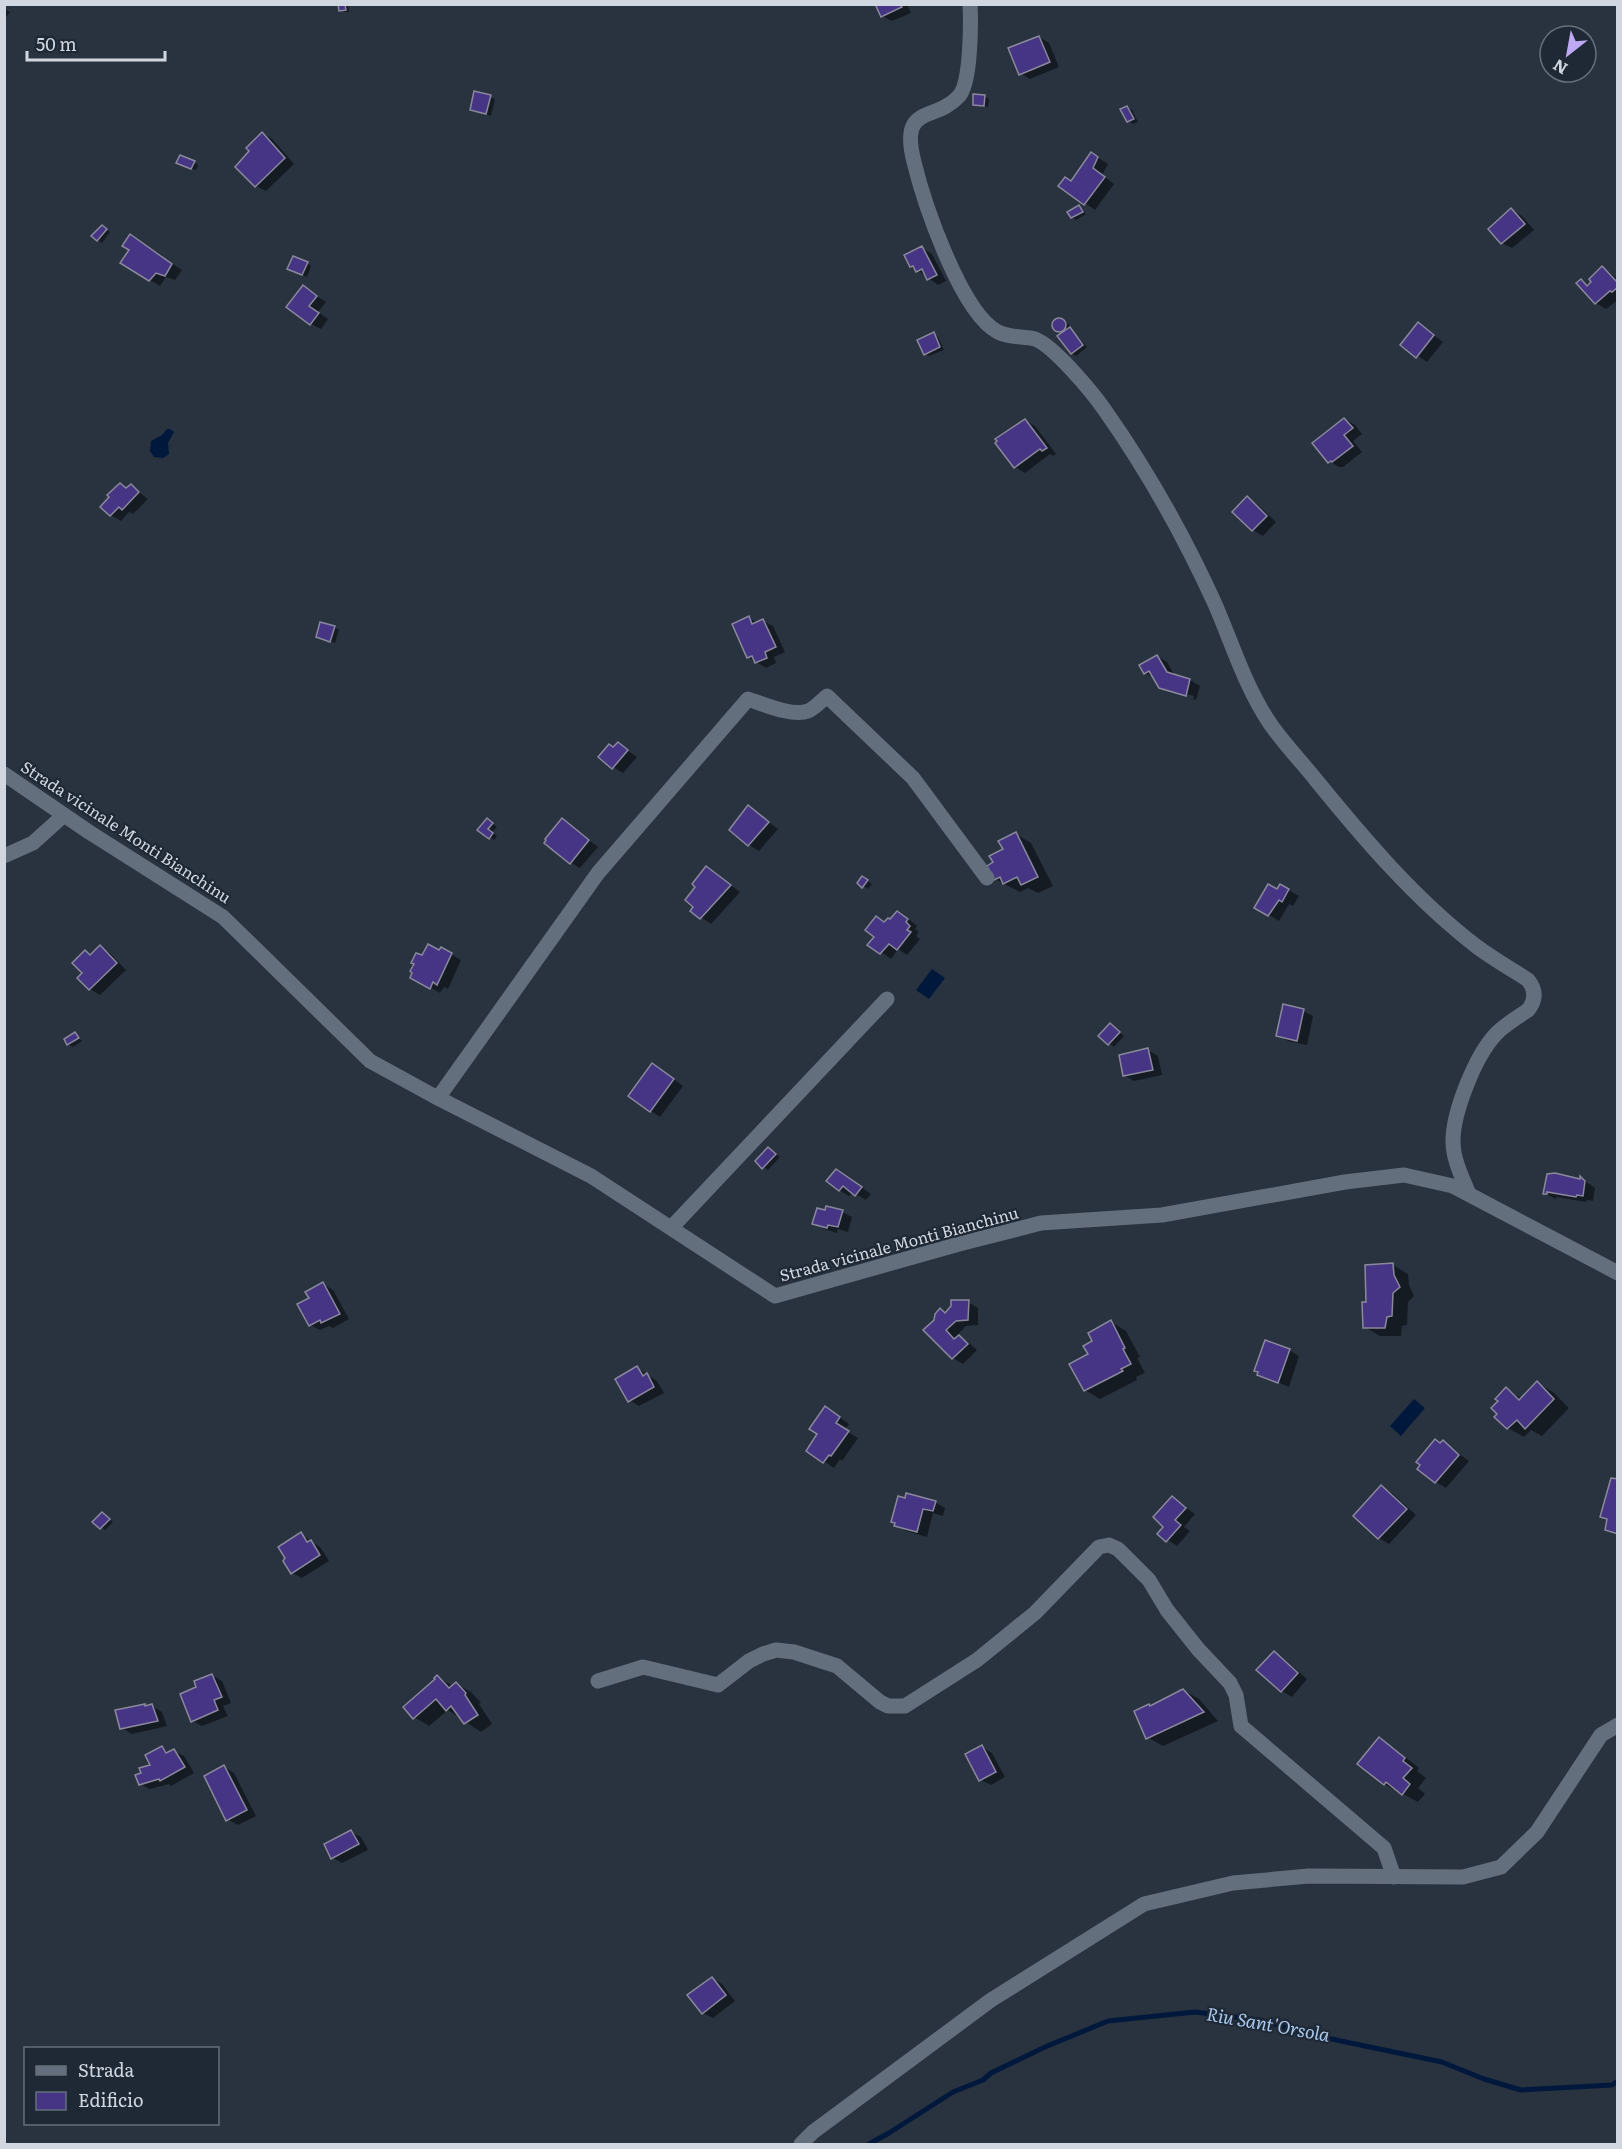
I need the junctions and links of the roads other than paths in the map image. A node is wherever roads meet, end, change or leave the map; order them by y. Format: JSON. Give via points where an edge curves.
{"nodes":[{"id":1,"x":970,"y":4,"type":"edge"},
{"id":2,"x":4,"y":774,"type":"edge"},
{"id":3,"x":64,"y":815,"type":"junction"},
{"id":4,"x":4,"y":856,"type":"edge"},
{"id":5,"x":987,"y":878,"type":"dead end"},
{"id":6,"x":887,"y":999,"type":"dead end"},
{"id":7,"x":438,"y":1098,"type":"junction"},
{"id":8,"x":1469,"y":1194,"type":"junction"},
{"id":9,"x":671,"y":1228,"type":"junction"},
{"id":10,"x":1617,"y":1273,"type":"edge"},
{"id":11,"x":598,"y":1681,"type":"dead end"},
{"id":12,"x":1617,"y":1725,"type":"edge"},
{"id":13,"x":1394,"y":1877,"type":"junction"},
{"id":14,"x":801,"y":2145,"type":"edge"}],
"edges":[{"from":1,"to":8,"type":"street","via":[[966,83],[954,100],[915,122],[910,138],[913,161],[934,228],[960,286],[987,323],[999,333],[1032,338],[1046,345],[1103,407],[1171,513],[1270,723],[1342,812],[1416,895],[1476,946],[1532,985],[1532,1005],[1495,1035],[1474,1065],[1460,1105],[1453,1141],[1456,1163]]},
{"from":2,"to":3,"type":"street","name":"Strada vicinale Monti Bianchinu"},
{"from":3,"to":4,"type":"street","via":[[33,843]]},
{"from":3,"to":7,"type":"street","name":"Strada vicinale Monti Bianchinu","via":[[223,917],[370,1061]]},
{"from":5,"to":7,"type":"street","via":[[913,778],[827,696],[809,711],[773,708],[748,699],[597,873]]},
{"from":6,"to":9,"type":"street"},
{"from":7,"to":9,"type":"street","name":"Strada vicinale Monti Bianchinu","via":[[591,1176]]},
{"from":8,"to":9,"type":"street","name":"Strada vicinale Monti Bianchinu","via":[[1453,1186],[1404,1175],[1162,1215],[1041,1223],[775,1296]]},
{"from":8,"to":10,"type":"street","name":"Strada vicinale Monti Bianchinu"},
{"from":11,"to":13,"type":"street","via":[[643,1667],[718,1685],[749,1661],[776,1650],[837,1666],[880,1702],[905,1706],[977,1660],[1035,1614],[1099,1547],[1109,1545],[1149,1580],[1167,1610],[1230,1683],[1241,1725],[1384,1848]]},
{"from":12,"to":13,"type":"street","via":[[1600,1736],[1537,1832],[1501,1867],[1463,1877]]},
{"from":13,"to":14,"type":"street","via":[[1310,1876],[1233,1882],[1144,1904],[991,2000],[813,2132]]}]}
